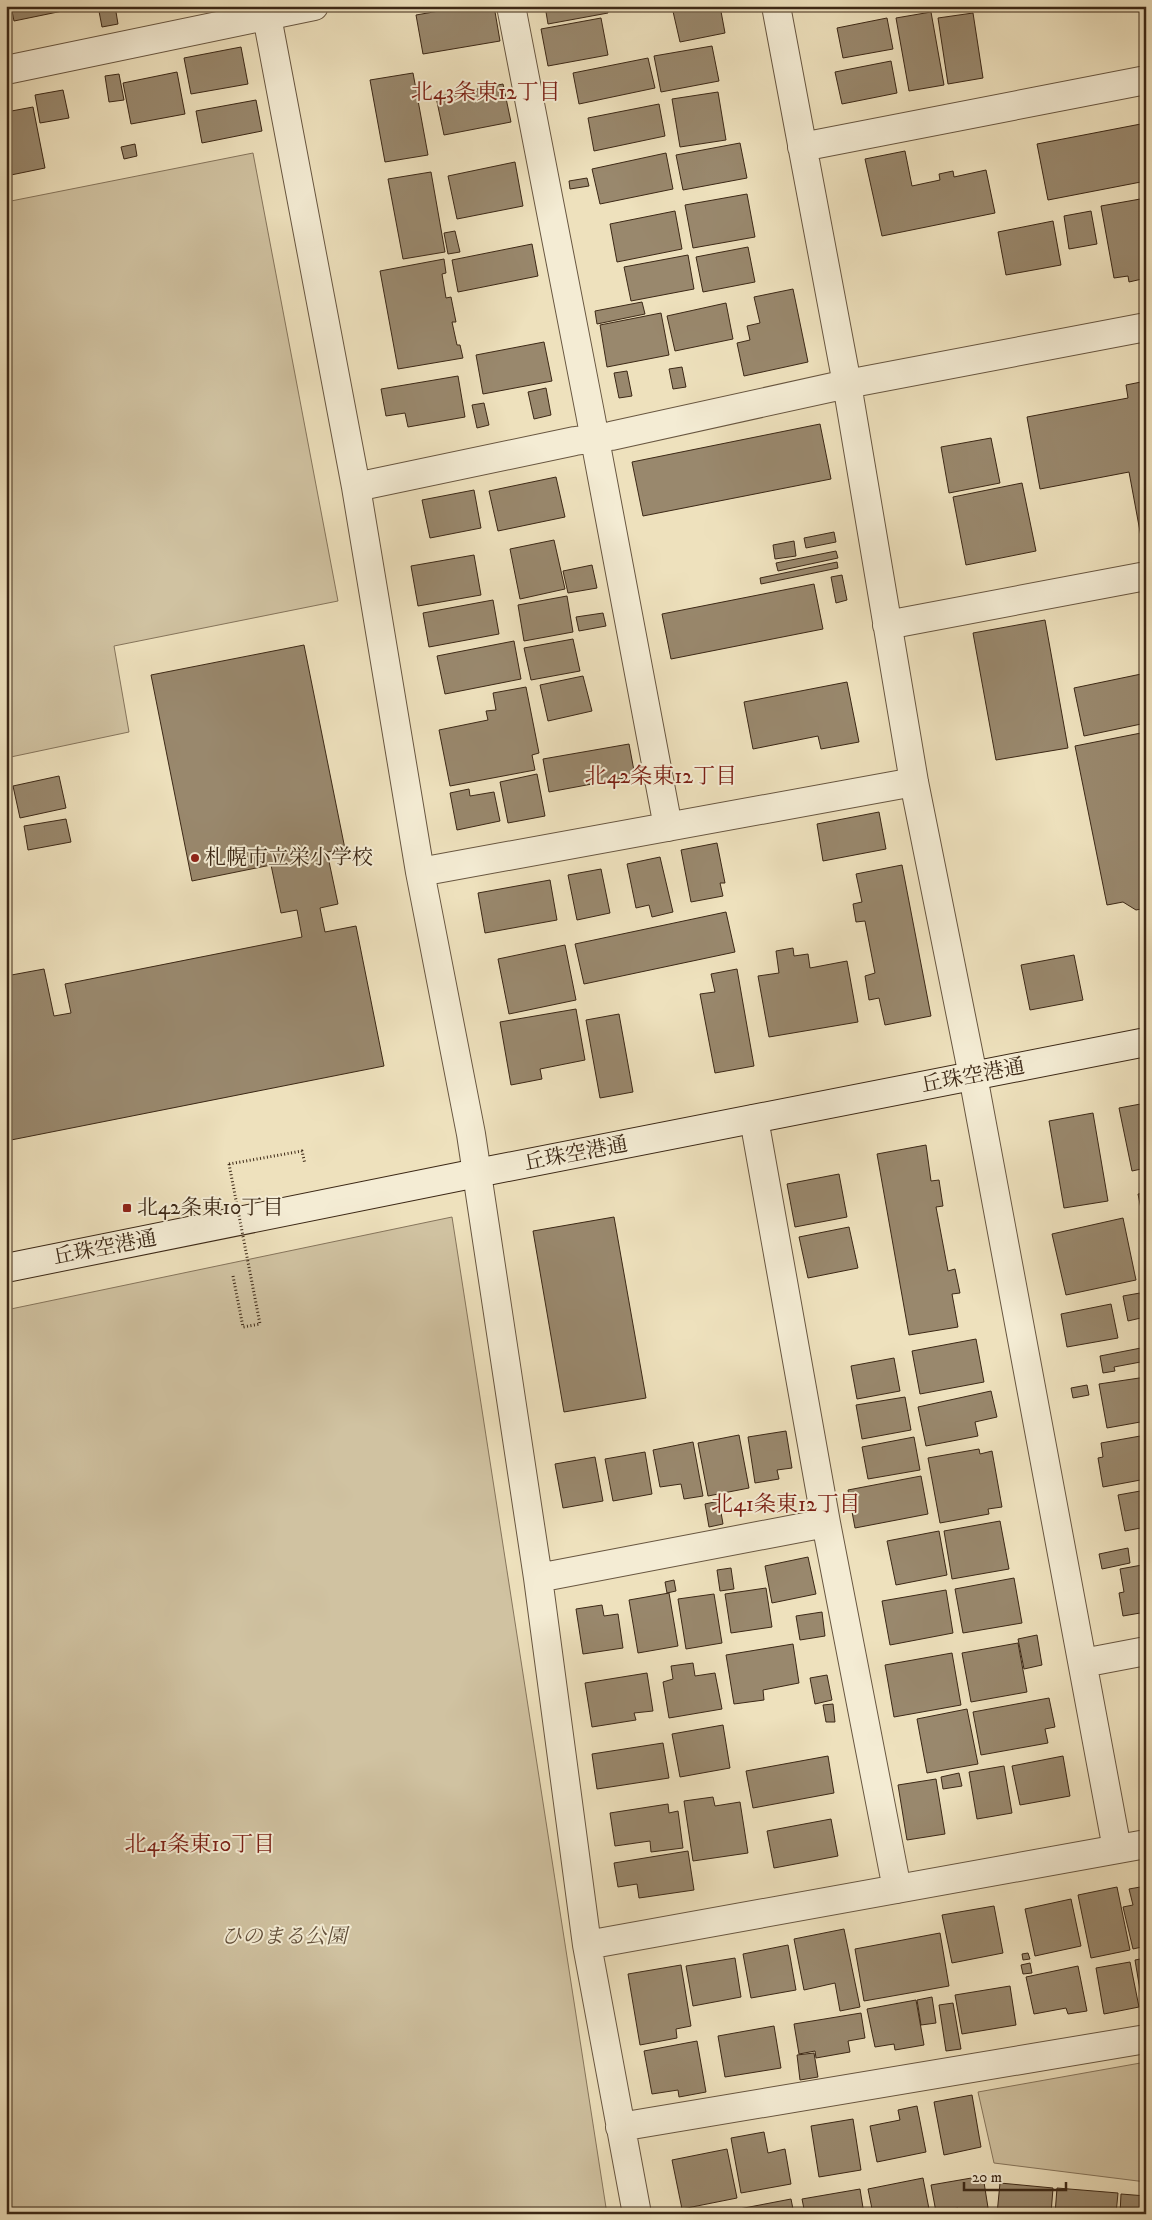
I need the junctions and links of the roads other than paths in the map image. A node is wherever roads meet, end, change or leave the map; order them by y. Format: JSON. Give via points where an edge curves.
{"nodes":[{"id":1,"x":314,"y":6,"type":"edge"},
{"id":2,"x":511,"y":6,"type":"edge"},
{"id":3,"x":776,"y":6,"type":"edge"},
{"id":4,"x":266,"y":11,"type":"edge"},
{"id":5,"x":6,"y":70,"type":"edge"},
{"id":6,"x":1146,"y":80,"type":"edge"},
{"id":7,"x":802,"y":147,"type":"junction"},
{"id":8,"x":1146,"y":327,"type":"edge"},
{"id":9,"x":847,"y":384,"type":"junction"},
{"id":10,"x":595,"y":438,"type":"junction"},
{"id":11,"x":356,"y":487,"type":"junction"},
{"id":12,"x":1146,"y":576,"type":"edge"},
{"id":13,"x":887,"y":625,"type":"junction"},
{"id":14,"x":914,"y":782,"type":"junction"},
{"id":15,"x":668,"y":827,"type":"junction"},
{"id":16,"x":420,"y":872,"type":"junction"},
{"id":17,"x":1146,"y":1042,"type":"edge"},
{"id":18,"x":973,"y":1076,"type":"junction"},
{"id":19,"x":754,"y":1118,"type":"junction"},
{"id":20,"x":477,"y":1173,"type":"junction"},
{"id":21,"x":6,"y":1268,"type":"edge"},
{"id":22,"x":826,"y":1523,"type":"junction"},
{"id":23,"x":538,"y":1578,"type":"junction"},
{"id":24,"x":1146,"y":1651,"type":"edge"},
{"id":25,"x":1083,"y":1663,"type":"junction"},
{"id":26,"x":1146,"y":1844,"type":"edge"},
{"id":27,"x":1117,"y":1849,"type":"junction"},
{"id":28,"x":897,"y":1889,"type":"junction"},
{"id":29,"x":588,"y":1945,"type":"junction"},
{"id":30,"x":1146,"y":2039,"type":"edge"},
{"id":31,"x":620,"y":2127,"type":"junction"},
{"id":32,"x":637,"y":2214,"type":"edge"}],
"edges":[{"from":1,"to":4,"type":"street"},
{"from":2,"to":10,"type":"street"},
{"from":3,"to":7,"type":"street"},
{"from":4,"to":5,"type":"street"},
{"from":4,"to":11,"type":"street"},
{"from":6,"to":7,"type":"street"},
{"from":7,"to":9,"type":"street"},
{"from":8,"to":9,"type":"street"},
{"from":9,"to":10,"type":"street"},
{"from":9,"to":13,"type":"street"},
{"from":10,"to":11,"type":"street"},
{"from":10,"to":15,"type":"street"},
{"from":11,"to":16,"type":"street"},
{"from":12,"to":13,"type":"street"},
{"from":13,"to":14,"type":"street"},
{"from":14,"to":15,"type":"street"},
{"from":14,"to":18,"type":"street"},
{"from":15,"to":16,"type":"street"},
{"from":16,"to":20,"type":"street"},
{"from":17,"to":18,"type":"street","name":"丘珠空港通"},
{"from":18,"to":19,"type":"street","name":"丘珠空港通"},
{"from":18,"to":25,"type":"street"},
{"from":19,"to":20,"type":"street","name":"丘珠空港通"},
{"from":19,"to":22,"type":"street"},
{"from":20,"to":21,"type":"street","name":"丘珠空港通"},
{"from":20,"to":23,"type":"street"},
{"from":22,"to":23,"type":"street"},
{"from":22,"to":28,"type":"street"},
{"from":23,"to":29,"type":"street"},
{"from":24,"to":25,"type":"street"},
{"from":25,"to":27,"type":"street"},
{"from":26,"to":27,"type":"street"},
{"from":27,"to":28,"type":"street"},
{"from":28,"to":29,"type":"street"},
{"from":29,"to":31,"type":"street"},
{"from":30,"to":31,"type":"street"},
{"from":31,"to":32,"type":"street"}]}
